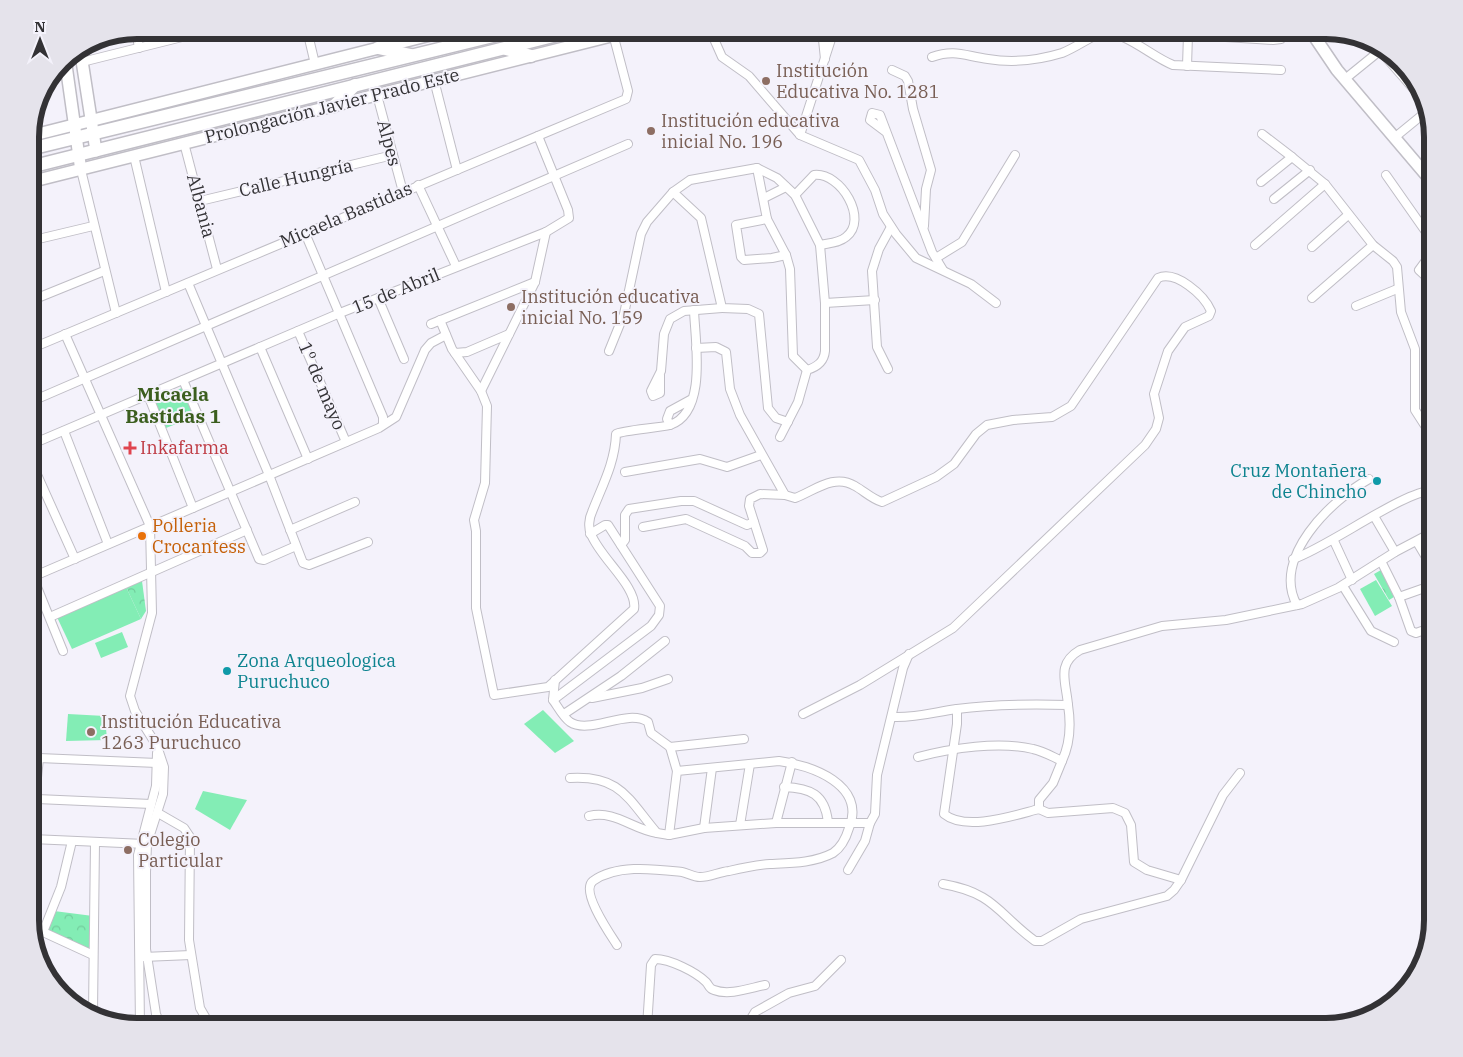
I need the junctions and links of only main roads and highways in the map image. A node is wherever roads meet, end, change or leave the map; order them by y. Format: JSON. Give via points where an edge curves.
{"nodes":[{"id":1,"x":481,"y":39,"type":"edge"},
{"id":2,"x":539,"y":39,"type":"edge"},
{"id":3,"x":378,"y":48,"type":"road end"},
{"id":4,"x":501,"y":48,"type":"junction"},
{"id":5,"x":414,"y":56,"type":"junction"},
{"id":6,"x":531,"y":56,"type":"road end"},
{"id":7,"x":355,"y":85,"type":"junction"},
{"id":8,"x":334,"y":106,"type":"road end"},
{"id":9,"x":50,"y":144,"type":"junction"},
{"id":10,"x":39,"y":147,"type":"edge"},
{"id":11,"x":44,"y":164,"type":"junction"},
{"id":12,"x":39,"y":165,"type":"edge"}],
"edges":[{"from":1,"to":5,"type":"main road","name":"Prolongación Javier Prado Este"},
{"from":2,"to":4,"type":"main road","name":"Prolongación Javier Prado Este"},
{"from":3,"to":5,"type":"main road"},
{"from":4,"to":6,"type":"main road"},
{"from":4,"to":7,"type":"main road","name":"Prolongación Javier Prado Este"},
{"from":5,"to":9,"type":"main road","name":"Prolongación Javier Prado Este"},
{"from":7,"to":8,"type":"main road"},
{"from":7,"to":11,"type":"main road","name":"Prolongación Javier Prado Este"},
{"from":9,"to":10,"type":"main road","name":"Prolongación Javier Prado Este"},
{"from":9,"to":11,"type":"main road","via":[[54,154]]},
{"from":11,"to":12,"type":"main road","name":"Prolongación Javier Prado Este"}]}
